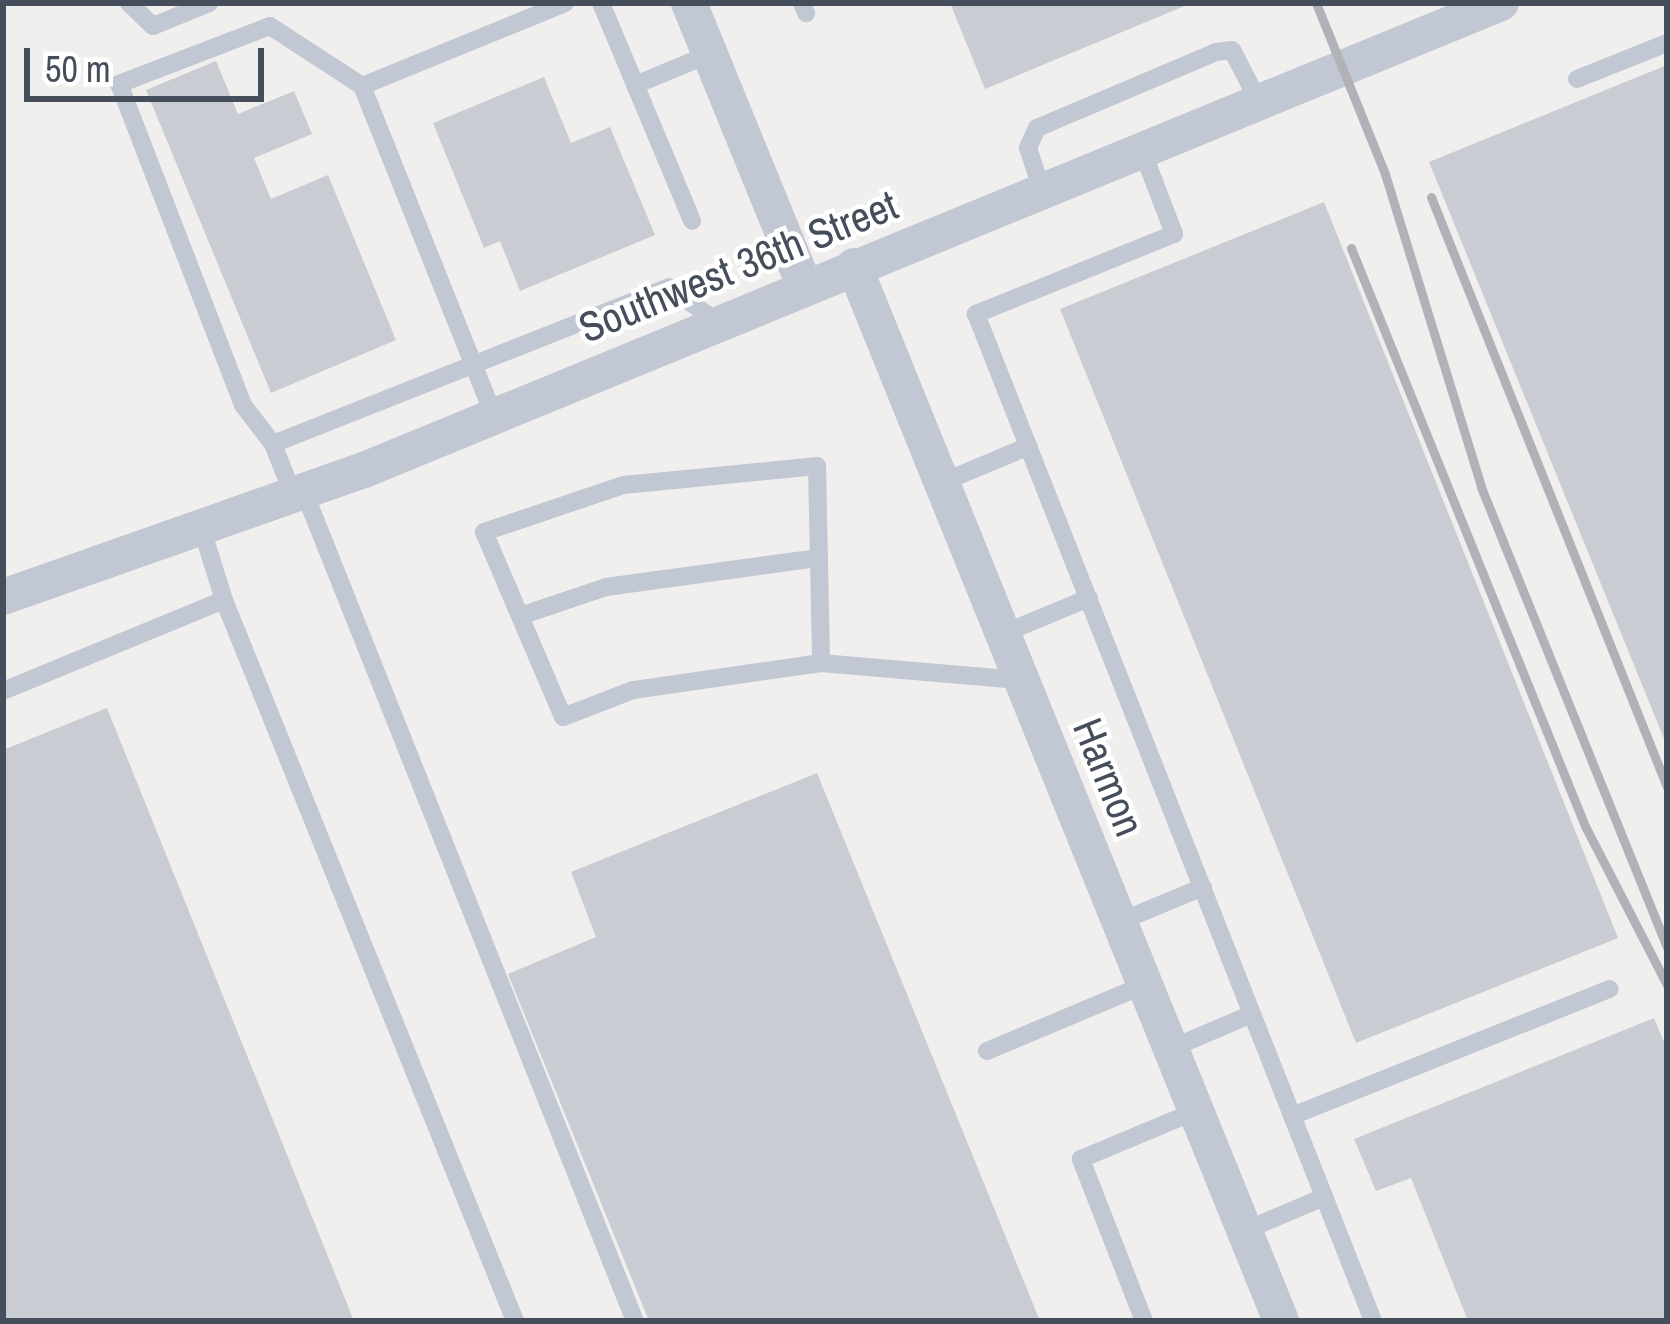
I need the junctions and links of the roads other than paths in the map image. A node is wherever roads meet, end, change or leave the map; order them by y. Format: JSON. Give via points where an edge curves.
{"nodes":[{"id":1,"x":129,"y":3,"type":"edge"},
{"id":2,"x":208,"y":3,"type":"edge"},
{"id":3,"x":565,"y":3,"type":"edge"},
{"id":4,"x":601,"y":3,"type":"edge"},
{"id":5,"x":689,"y":3,"type":"edge"},
{"id":6,"x":1501,"y":3,"type":"edge"},
{"id":7,"x":1667,"y":43,"type":"edge"},
{"id":8,"x":710,"y":54,"type":"junction"},
{"id":9,"x":1577,"y":79,"type":"dead end"},
{"id":10,"x":635,"y":85,"type":"junction"},
{"id":11,"x":362,"y":86,"type":"junction"},
{"id":12,"x":1259,"y":102,"type":"junction"},
{"id":13,"x":1142,"y":150,"type":"junction"},
{"id":14,"x":1042,"y":190,"type":"junction"},
{"id":15,"x":692,"y":221,"type":"dead end"},
{"id":16,"x":854,"y":266,"type":"junction"},
{"id":17,"x":805,"y":287,"type":"junction"},
{"id":18,"x":719,"y":323,"type":"junction"},
{"id":19,"x":473,"y":364,"type":"junction"},
{"id":20,"x":494,"y":416,"type":"junction"},
{"id":21,"x":273,"y":444,"type":"junction"},
{"id":22,"x":1029,"y":446,"type":"junction"},
{"id":23,"x":941,"y":483,"type":"junction"},
{"id":24,"x":298,"y":490,"type":"junction"},
{"id":25,"x":200,"y":521,"type":"junction"},
{"id":26,"x":818,"y":558,"type":"junction"},
{"id":27,"x":3,"y":597,"type":"edge"},
{"id":28,"x":1089,"y":598,"type":"junction"},
{"id":29,"x":224,"y":600,"type":"junction"},
{"id":30,"x":520,"y":616,"type":"junction"},
{"id":31,"x":1002,"y":634,"type":"junction"},
{"id":32,"x":821,"y":663,"type":"junction"},
{"id":33,"x":1020,"y":680,"type":"junction"},
{"id":34,"x":3,"y":691,"type":"edge"},
{"id":35,"x":1202,"y":887,"type":"junction"},
{"id":36,"x":1119,"y":922,"type":"junction"},
{"id":37,"x":1144,"y":985,"type":"junction"},
{"id":38,"x":1610,"y":989,"type":"dead end"},
{"id":39,"x":1252,"y":1014,"type":"junction"},
{"id":40,"x":1170,"y":1049,"type":"junction"},
{"id":41,"x":987,"y":1051,"type":"dead end"},
{"id":42,"x":1196,"y":1112,"type":"junction"},
{"id":43,"x":1292,"y":1116,"type":"junction"},
{"id":44,"x":1324,"y":1197,"type":"junction"},
{"id":45,"x":1244,"y":1232,"type":"junction"},
{"id":46,"x":515,"y":1321,"type":"edge"},
{"id":47,"x":635,"y":1321,"type":"edge"},
{"id":48,"x":1144,"y":1321,"type":"edge"},
{"id":49,"x":1281,"y":1321,"type":"edge"},
{"id":50,"x":1373,"y":1321,"type":"edge"}],
"edges":[{"from":1,"to":2,"type":"lane","via":[[153,26]]},
{"from":3,"to":11,"type":"lane"},
{"from":4,"to":10,"type":"lane"},
{"from":5,"to":8,"type":"street"},
{"from":6,"to":12,"type":"street","name":"Southwest 36th Street"},
{"from":7,"to":9,"type":"lane"},
{"from":8,"to":10,"type":"lane"},
{"from":8,"to":17,"type":"street"},
{"from":10,"to":15,"type":"lane"},
{"from":11,"to":19,"type":"lane"},
{"from":11,"to":21,"type":"lane","via":[[270,26],[119,84],[243,405]]},
{"from":12,"to":13,"type":"street","name":"Southwest 36th Street"},
{"from":12,"to":14,"type":"lane","via":[[1232,50],[1216,52],[1037,128],[1028,148]]},
{"from":13,"to":14,"type":"street","name":"Southwest 36th Street"},
{"from":13,"to":22,"type":"lane","via":[[1174,233],[976,314]]},
{"from":14,"to":16,"type":"street","name":"Southwest 36th Street"},
{"from":16,"to":17,"type":"street","name":"Southwest 36th Street"},
{"from":16,"to":23,"type":"street","name":"Harmon"},
{"from":17,"to":18,"type":"street","name":"Southwest 36th Street"},
{"from":18,"to":19,"type":"lane","via":[[669,287]]},
{"from":18,"to":20,"type":"street","name":"Southwest 36th Street"},
{"from":19,"to":20,"type":"lane"},
{"from":19,"to":21,"type":"lane"},
{"from":20,"to":24,"type":"street","name":"Southwest 36th Street"},
{"from":21,"to":24,"type":"lane"},
{"from":22,"to":23,"type":"lane"},
{"from":22,"to":28,"type":"lane"},
{"from":23,"to":31,"type":"street","name":"Harmon"},
{"from":24,"to":25,"type":"street","name":"Southwest 36th Street"},
{"from":24,"to":47,"type":"lane"},
{"from":25,"to":27,"type":"street","name":"Southwest 36th Street"},
{"from":25,"to":29,"type":"lane"},
{"from":26,"to":30,"type":"lane","via":[[606,586]]},
{"from":26,"to":30,"type":"lane","via":[[817,466],[624,485],[484,532]]},
{"from":26,"to":32,"type":"lane"},
{"from":28,"to":31,"type":"lane"},
{"from":28,"to":35,"type":"lane"},
{"from":29,"to":34,"type":"lane"},
{"from":29,"to":46,"type":"lane"},
{"from":30,"to":32,"type":"lane","via":[[563,717],[633,690]]},
{"from":31,"to":33,"type":"street","name":"Harmon"},
{"from":32,"to":33,"type":"lane"},
{"from":33,"to":36,"type":"street","name":"Harmon"},
{"from":35,"to":36,"type":"lane"},
{"from":35,"to":39,"type":"lane"},
{"from":36,"to":37,"type":"street","name":"Harmon"},
{"from":37,"to":40,"type":"street","name":"Harmon"},
{"from":37,"to":41,"type":"lane"},
{"from":38,"to":43,"type":"lane"},
{"from":39,"to":40,"type":"lane"},
{"from":39,"to":43,"type":"lane"},
{"from":40,"to":42,"type":"street","name":"Harmon"},
{"from":42,"to":45,"type":"street","name":"Harmon"},
{"from":42,"to":48,"type":"lane","via":[[1081,1159]]},
{"from":43,"to":44,"type":"lane"},
{"from":44,"to":45,"type":"lane"},
{"from":44,"to":50,"type":"lane"},
{"from":45,"to":49,"type":"street","name":"Harmon"}]}
